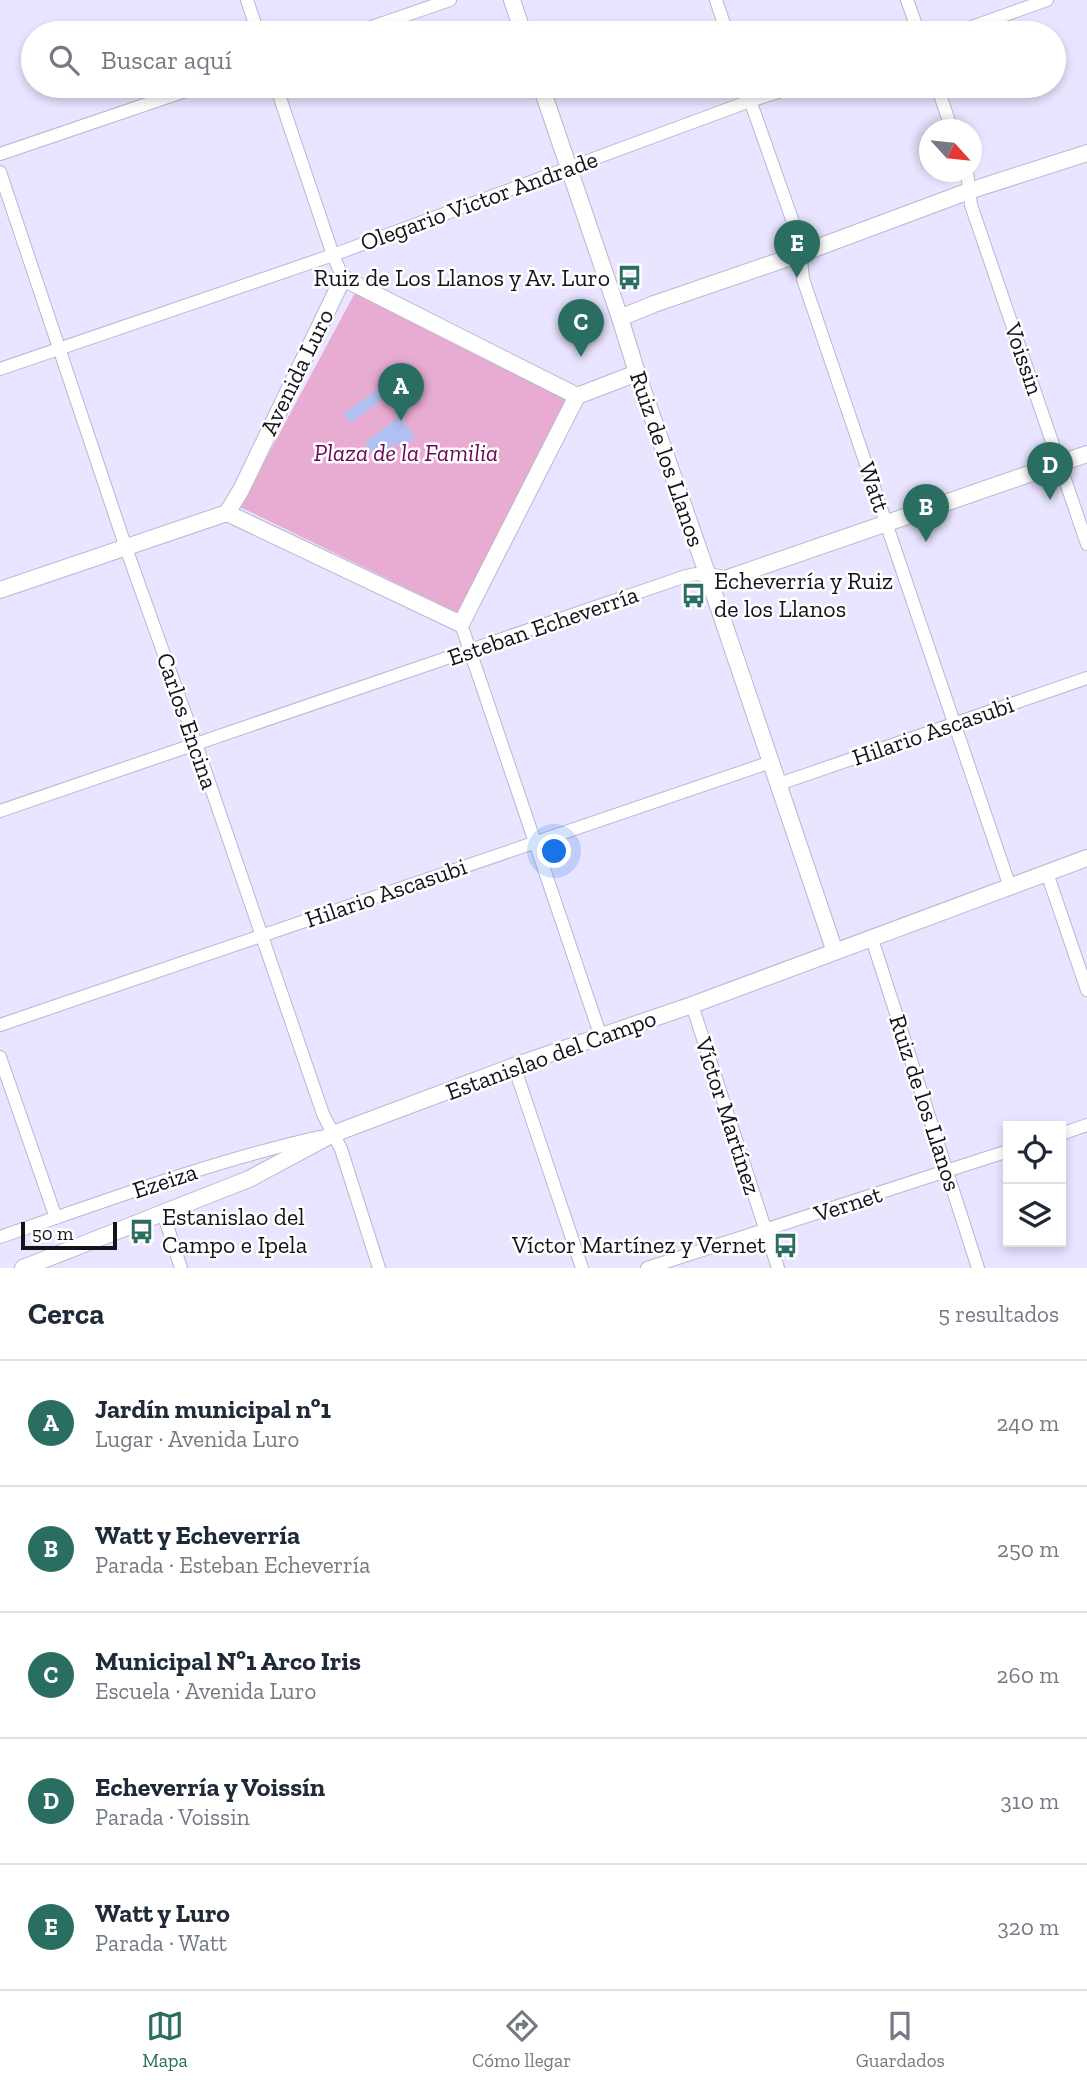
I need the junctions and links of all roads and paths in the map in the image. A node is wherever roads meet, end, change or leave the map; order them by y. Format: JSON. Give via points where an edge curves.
{"nodes":[{"id":1,"x":247,"y":0,"type":"edge"},
{"id":2,"x":450,"y":0,"type":"edge"},
{"id":3,"x":512,"y":0,"type":"edge"},
{"id":4,"x":716,"y":0,"type":"edge"},
{"id":5,"x":907,"y":0,"type":"edge"},
{"id":6,"x":1047,"y":0,"type":"edge"},
{"id":7,"x":254,"y":21,"type":"edge"},
{"id":8,"x":389,"y":21,"type":"edge"},
{"id":9,"x":519,"y":21,"type":"edge"},
{"id":10,"x":723,"y":21,"type":"edge"},
{"id":11,"x":915,"y":21,"type":"edge"},
{"id":12,"x":988,"y":21,"type":"edge"},
{"id":13,"x":165,"y":98,"type":"edge"},
{"id":14,"x":280,"y":98,"type":"edge"},
{"id":15,"x":545,"y":98,"type":"edge"},
{"id":16,"x":749,"y":98,"type":"edge"},
{"id":17,"x":759,"y":98,"type":"edge"},
{"id":18,"x":941,"y":98,"type":"edge"},
{"id":19,"x":750,"y":101,"type":"junction"},
{"id":20,"x":948,"y":119,"type":"edge"},
{"id":21,"x":1087,"y":153,"type":"edge"},
{"id":22,"x":0,"y":154,"type":"edge"},
{"id":23,"x":569,"y":169,"type":"junction"},
{"id":24,"x":0,"y":172,"type":"edge"},
{"id":25,"x":968,"y":182,"type":"edge"},
{"id":26,"x":969,"y":191,"type":"junction"},
{"id":27,"x":800,"y":254,"type":"junction"},
{"id":28,"x":333,"y":255,"type":"junction"},
{"id":29,"x":343,"y":278,"type":"junction"},
{"id":30,"x":620,"y":317,"type":"junction"},
{"id":31,"x":60,"y":349,"type":"junction"},
{"id":32,"x":0,"y":369,"type":"edge"},
{"id":33,"x":637,"y":373,"type":"junction"},
{"id":34,"x":577,"y":396,"type":"junction"},
{"id":35,"x":1087,"y":454,"type":"edge"},
{"id":36,"x":1059,"y":464,"type":"junction"},
{"id":37,"x":227,"y":513,"type":"junction"},
{"id":38,"x":887,"y":525,"type":"junction"},
{"id":39,"x":1087,"y":544,"type":"edge"},
{"id":40,"x":125,"y":548,"type":"junction"},
{"id":41,"x":708,"y":576,"type":"junction"},
{"id":42,"x":0,"y":590,"type":"edge"},
{"id":43,"x":461,"y":624,"type":"junction"},
{"id":44,"x":470,"y":651,"type":"junction"},
{"id":45,"x":1087,"y":678,"type":"edge"},
{"id":46,"x":954,"y":724,"type":"junction"},
{"id":47,"x":196,"y":744,"type":"junction"},
{"id":48,"x":771,"y":762,"type":"junction"},
{"id":49,"x":779,"y":784,"type":"junction"},
{"id":50,"x":0,"y":811,"type":"edge"},
{"id":51,"x":535,"y":842,"type":"junction"},
{"id":52,"x":1087,"y":858,"type":"edge"},
{"id":53,"x":1047,"y":873,"type":"junction"},
{"id":54,"x":1010,"y":887,"type":"junction"},
{"id":55,"x":261,"y":936,"type":"junction"},
{"id":56,"x":872,"y":939,"type":"junction"},
{"id":57,"x":835,"y":951,"type":"junction"},
{"id":58,"x":1087,"y":990,"type":"edge"},
{"id":59,"x":692,"y":1005,"type":"junction"},
{"id":60,"x":0,"y":1025,"type":"edge"},
{"id":61,"x":601,"y":1037,"type":"junction"},
{"id":62,"x":0,"y":1056,"type":"edge"},
{"id":63,"x":514,"y":1066,"type":"junction"},
{"id":64,"x":1087,"y":1125,"type":"edge"},
{"id":65,"x":1066,"y":1131,"type":"edge"},
{"id":66,"x":333,"y":1134,"type":"junction"},
{"id":67,"x":1003,"y":1153,"type":"edge"},
{"id":68,"x":946,"y":1172,"type":"junction"},
{"id":69,"x":163,"y":1213,"type":"junction"},
{"id":70,"x":56,"y":1218,"type":"junction"},
{"id":71,"x":765,"y":1230,"type":"junction"},
{"id":72,"x":0,"y":1237,"type":"edge"},
{"id":73,"x":23,"y":1268,"type":"edge"},
{"id":74,"x":181,"y":1268,"type":"edge"},
{"id":75,"x":379,"y":1268,"type":"edge"},
{"id":76,"x":582,"y":1268,"type":"edge"},
{"id":77,"x":648,"y":1268,"type":"edge"},
{"id":78,"x":778,"y":1268,"type":"edge"},
{"id":79,"x":978,"y":1268,"type":"edge"}],
"edges":[{"from":1,"to":7,"type":"street"},
{"from":2,"to":8,"type":"street"},
{"from":3,"to":9,"type":"street"},
{"from":4,"to":10,"type":"street"},
{"from":5,"to":11,"type":"street"},
{"from":6,"to":12,"type":"street"},
{"from":13,"to":22,"type":"street"},
{"from":14,"to":28,"type":"street"},
{"from":15,"to":23,"type":"street","name":"Ruiz de los Llanos"},
{"from":16,"to":19,"type":"street","name":"Watt"},
{"from":17,"to":19,"type":"street","name":"Olegario Victor Andrade"},
{"from":18,"to":20,"type":"street"},
{"from":19,"to":23,"type":"street","name":"Olegario Victor Andrade"},
{"from":19,"to":27,"type":"street","name":"Watt","via":[[799,239]]},
{"from":21,"to":26,"type":"street"},
{"from":23,"to":28,"type":"street","name":"Olegario Victor Andrade"},
{"from":23,"to":30,"type":"street","name":"Ruiz de los Llanos"},
{"from":24,"to":31,"type":"street","name":"Carlos Encina"},
{"from":25,"to":26,"type":"street","name":"Voissin"},
{"from":26,"to":27,"type":"street"},
{"from":26,"to":36,"type":"street","name":"Voissin"},
{"from":27,"to":30,"type":"street"},
{"from":27,"to":38,"type":"street","name":"Watt","via":[[803,279]]},
{"from":28,"to":29,"type":"street"},
{"from":28,"to":31,"type":"street","name":"Olegario Victor Andrade"},
{"from":29,"to":34,"type":"street","name":"Avenida Luro"},
{"from":29,"to":37,"type":"street","name":"Avenida Luro"},
{"from":30,"to":33,"type":"street","name":"Ruiz de los Llanos"},
{"from":31,"to":32,"type":"street","name":"Olegario Victor Andrade"},
{"from":31,"to":40,"type":"street","name":"Carlos Encina"},
{"from":33,"to":34,"type":"street"},
{"from":33,"to":41,"type":"street","name":"Ruiz de los Llanos"},
{"from":34,"to":43,"type":"street"},
{"from":35,"to":36,"type":"street","name":"Esteban Echeverría"},
{"from":36,"to":38,"type":"street","name":"Esteban Echeverría"},
{"from":36,"to":39,"type":"street","name":"Voissin"},
{"from":37,"to":40,"type":"street"},
{"from":37,"to":43,"type":"street"},
{"from":38,"to":41,"type":"street","name":"Esteban Echeverría","via":[[724,579]]},
{"from":38,"to":46,"type":"street","name":"Watt"},
{"from":40,"to":42,"type":"street"},
{"from":40,"to":47,"type":"street","name":"Carlos Encina"},
{"from":41,"to":44,"type":"street","name":"Esteban Echeverría","via":[[686,576]]},
{"from":41,"to":48,"type":"street","name":"Ruiz de los Llanos"},
{"from":43,"to":44,"type":"street"},
{"from":44,"to":47,"type":"street","name":"Esteban Echeverría"},
{"from":44,"to":51,"type":"street"},
{"from":45,"to":46,"type":"street","name":"Hilario Ascasubi"},
{"from":46,"to":49,"type":"street","name":"Hilario Ascasubi"},
{"from":46,"to":54,"type":"street","name":"Watt"},
{"from":47,"to":50,"type":"street","name":"Esteban Echeverría"},
{"from":47,"to":55,"type":"street","name":"Carlos Encina"},
{"from":48,"to":49,"type":"street","name":"Ruiz de los Llanos"},
{"from":48,"to":51,"type":"street","name":"Hilario Ascasubi"},
{"from":49,"to":57,"type":"street","name":"Ruiz de los Llanos"},
{"from":51,"to":55,"type":"street","name":"Hilario Ascasubi"},
{"from":51,"to":61,"type":"street"},
{"from":52,"to":53,"type":"street","name":"Estanislao del Campo"},
{"from":53,"to":54,"type":"street","name":"Estanislao del Campo"},
{"from":53,"to":58,"type":"street"},
{"from":54,"to":56,"type":"street","name":"Estanislao del Campo"},
{"from":55,"to":60,"type":"street","name":"Hilario Ascasubi"},
{"from":55,"to":66,"type":"street","name":"Carlos Encina"},
{"from":56,"to":57,"type":"street","name":"Estanislao del Campo"},
{"from":56,"to":68,"type":"street","name":"Ruiz de los Llanos"},
{"from":57,"to":59,"type":"street","name":"Estanislao del Campo"},
{"from":59,"to":61,"type":"street","name":"Estanislao del Campo"},
{"from":59,"to":71,"type":"street","name":"Víctor Martínez"},
{"from":61,"to":63,"type":"street","name":"Estanislao del Campo"},
{"from":62,"to":70,"type":"street"},
{"from":63,"to":66,"type":"street","name":"Estanislao del Campo"},
{"from":63,"to":76,"type":"street"},
{"from":64,"to":65,"type":"street"},
{"from":66,"to":69,"type":"street","name":"Estanislao del Campo","via":[[249,1179]]},
{"from":66,"to":70,"type":"street","name":"Ezeiza","via":[[253,1153]]},
{"from":66,"to":75,"type":"street","name":"Carlos Encina"},
{"from":67,"to":68,"type":"street","name":"Vernet"},
{"from":68,"to":71,"type":"street","name":"Vernet"},
{"from":68,"to":79,"type":"street","name":"Ruiz de los Llanos"},
{"from":69,"to":73,"type":"street","name":"Estanislao del Campo"},
{"from":69,"to":74,"type":"street"},
{"from":70,"to":72,"type":"street","name":"Ezeiza"},
{"from":71,"to":77,"type":"street","name":"Vernet"},
{"from":71,"to":78,"type":"street","name":"Víctor Martínez"}]}
